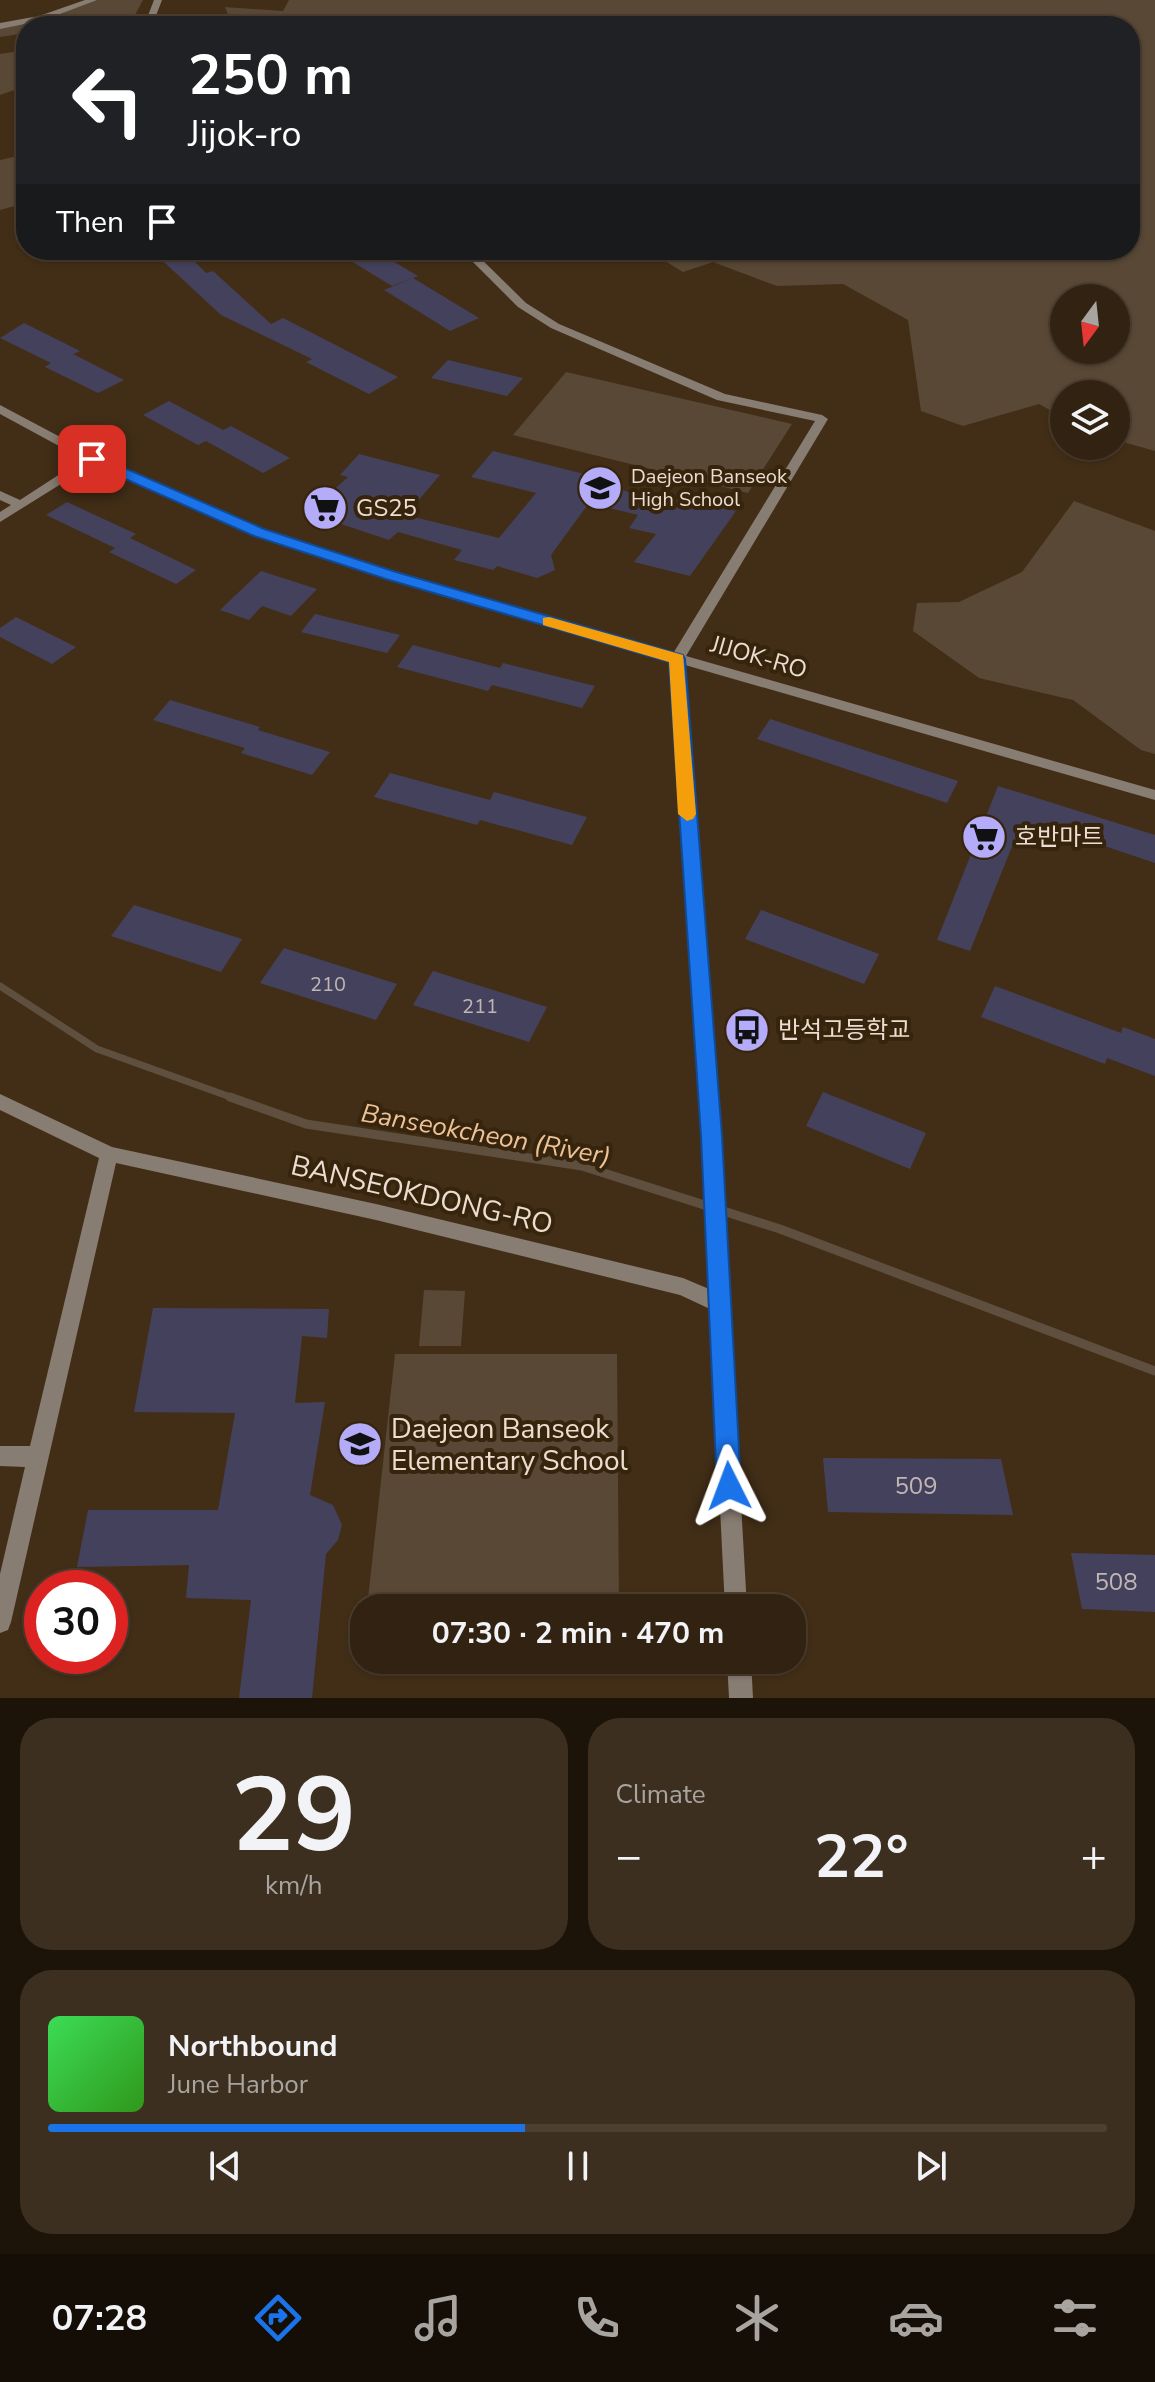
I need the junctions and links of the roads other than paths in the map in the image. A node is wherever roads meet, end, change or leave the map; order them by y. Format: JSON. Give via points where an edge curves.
{"nodes":[{"id":1,"x":93,"y":0,"type":"edge"},
{"id":2,"x":47,"y":16,"type":"edge"},
{"id":3,"x":476,"y":260,"type":"edge"},
{"id":4,"x":0,"y":409,"type":"edge"},
{"id":5,"x":92,"y":459,"type":"junction"},
{"id":6,"x":0,"y":495,"type":"edge"},
{"id":7,"x":21,"y":505,"type":"junction"},
{"id":8,"x":0,"y":518,"type":"edge"},
{"id":9,"x":677,"y":659,"type":"junction"},
{"id":10,"x":1155,"y":795,"type":"edge"},
{"id":11,"x":0,"y":1102,"type":"edge"},
{"id":12,"x":109,"y":1154,"type":"junction"},
{"id":13,"x":719,"y":1303,"type":"junction"},
{"id":14,"x":0,"y":1456,"type":"edge"},
{"id":15,"x":39,"y":1457,"type":"junction"},
{"id":16,"x":735,"y":1594,"type":"edge"},
{"id":17,"x":0,"y":1622,"type":"edge"},
{"id":18,"x":740,"y":1674,"type":"edge"},
{"id":19,"x":741,"y":1698,"type":"edge"}],
"edges":[{"from":1,"to":2,"type":"street"},
{"from":3,"to":9,"type":"street","via":[[522,305],[555,326],[721,397],[822,419]]},
{"from":4,"to":5,"type":"street","name":"JIJOK-RO"},
{"from":5,"to":7,"type":"street"},
{"from":5,"to":9,"type":"street","name":"JIJOK-RO","via":[[259,533]]},
{"from":6,"to":7,"type":"street"},
{"from":7,"to":8,"type":"street"},
{"from":9,"to":10,"type":"street","name":"JIJOK-RO"},
{"from":9,"to":13,"type":"street"},
{"from":11,"to":12,"type":"street","name":"BANSEOKDONG-RO"},
{"from":12,"to":13,"type":"street","name":"BANSEOKDONG-RO","via":[[668,1283]]},
{"from":12,"to":15,"type":"street"},
{"from":13,"to":16,"type":"street"},
{"from":14,"to":15,"type":"street"},
{"from":15,"to":17,"type":"street"},
{"from":18,"to":19,"type":"street"}]}
